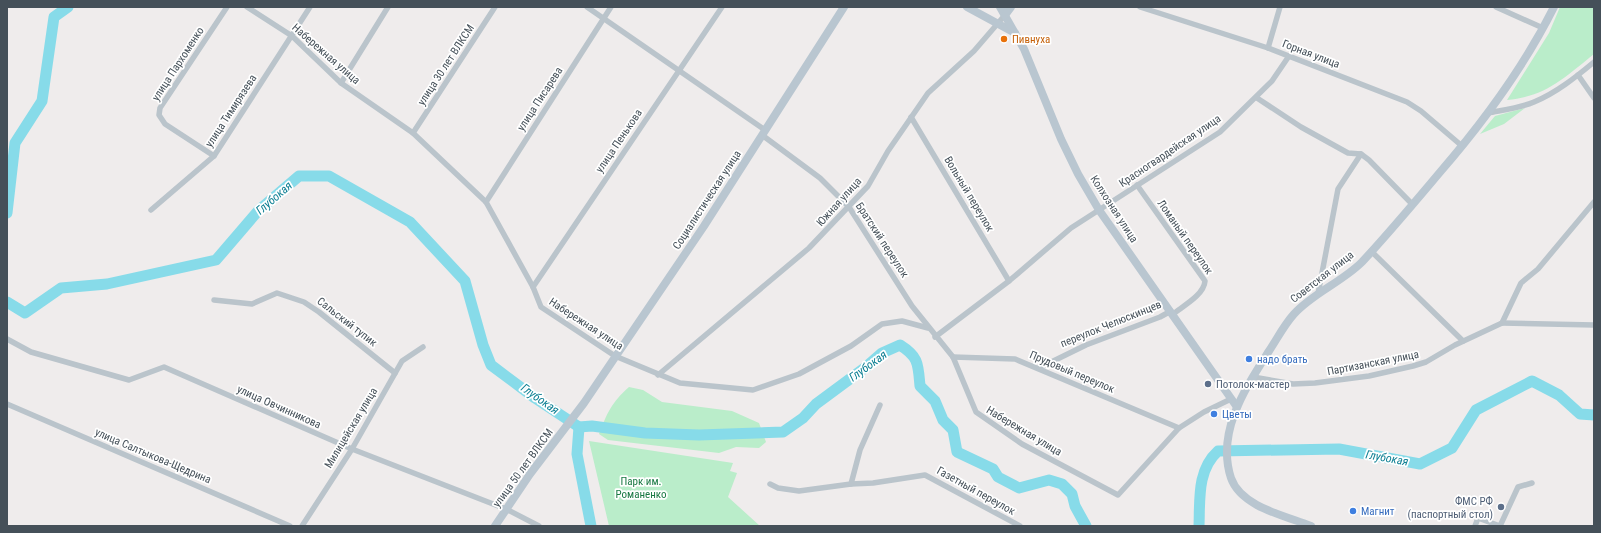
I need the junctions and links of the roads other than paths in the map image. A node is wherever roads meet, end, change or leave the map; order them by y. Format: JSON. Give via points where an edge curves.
{"nodes":[{"id":1,"x":227,"y":7,"type":"edge"},
{"id":2,"x":247,"y":7,"type":"edge"},
{"id":3,"x":310,"y":7,"type":"edge"},
{"id":4,"x":388,"y":7,"type":"edge"},
{"id":5,"x":495,"y":7,"type":"edge"},
{"id":6,"x":587,"y":7,"type":"edge"},
{"id":7,"x":611,"y":7,"type":"edge"},
{"id":8,"x":722,"y":7,"type":"edge"},
{"id":9,"x":844,"y":7,"type":"edge"},
{"id":10,"x":967,"y":7,"type":"edge"},
{"id":11,"x":1000,"y":7,"type":"edge"},
{"id":12,"x":1011,"y":7,"type":"edge"},
{"id":13,"x":1140,"y":7,"type":"edge"},
{"id":14,"x":1280,"y":7,"type":"edge"},
{"id":15,"x":1496,"y":7,"type":"edge"},
{"id":16,"x":1554,"y":7,"type":"edge"},
{"id":17,"x":1005,"y":15,"type":"junction"},
{"id":18,"x":604,"y":18,"type":"junction"},
{"id":19,"x":999,"y":24,"type":"junction"},
{"id":20,"x":1543,"y":28,"type":"junction"},
{"id":21,"x":1016,"y":33,"type":"junction"},
{"id":22,"x":292,"y":36,"type":"junction"},
{"id":23,"x":1268,"y":48,"type":"junction"},
{"id":24,"x":1289,"y":56,"type":"junction"},
{"id":25,"x":1594,"y":62,"type":"edge"},
{"id":26,"x":679,"y":71,"type":"junction"},
{"id":27,"x":1578,"y":75,"type":"junction"},
{"id":28,"x":342,"y":83,"type":"junction"},
{"id":29,"x":1257,"y":98,"type":"junction"},
{"id":30,"x":1594,"y":98,"type":"edge"},
{"id":31,"x":1488,"y":113,"type":"junction"},
{"id":32,"x":911,"y":117,"type":"junction"},
{"id":33,"x":764,"y":132,"type":"junction"},
{"id":34,"x":413,"y":133,"type":"junction"},
{"id":35,"x":1462,"y":146,"type":"junction"},
{"id":36,"x":1361,"y":154,"type":"junction"},
{"id":37,"x":214,"y":156,"type":"junction"},
{"id":38,"x":1137,"y":185,"type":"junction"},
{"id":39,"x":486,"y":202,"type":"junction"},
{"id":40,"x":1594,"y":202,"type":"edge"},
{"id":41,"x":1412,"y":204,"type":"junction"},
{"id":42,"x":849,"y":207,"type":"junction"},
{"id":43,"x":151,"y":210,"type":"dead end"},
{"id":44,"x":1099,"y":210,"type":"junction"},
{"id":45,"x":1371,"y":251,"type":"junction"},
{"id":46,"x":1009,"y":281,"type":"junction"},
{"id":47,"x":533,"y":287,"type":"junction"},
{"id":48,"x":1318,"y":294,"type":"junction"},
{"id":49,"x":214,"y":300,"type":"dead end"},
{"id":50,"x":1172,"y":312,"type":"junction"},
{"id":51,"x":1502,"y":323,"type":"junction"},
{"id":52,"x":1594,"y":324,"type":"edge"},
{"id":53,"x":928,"y":328,"type":"junction"},
{"id":54,"x":935,"y":337,"type":"junction"},
{"id":55,"x":7,"y":339,"type":"edge"},
{"id":56,"x":1462,"y":341,"type":"junction"},
{"id":57,"x":423,"y":347,"type":"dead end"},
{"id":58,"x":615,"y":356,"type":"junction"},
{"id":59,"x":953,"y":357,"type":"junction"},
{"id":60,"x":1039,"y":368,"type":"junction"},
{"id":61,"x":395,"y":373,"type":"junction"},
{"id":62,"x":658,"y":375,"type":"junction"},
{"id":63,"x":1253,"y":377,"type":"junction"},
{"id":64,"x":1231,"y":399,"type":"junction"},
{"id":65,"x":584,"y":403,"type":"joint"},
{"id":66,"x":7,"y":404,"type":"edge"},
{"id":67,"x":880,"y":405,"type":"dead end"},
{"id":68,"x":1237,"y":407,"type":"junction"},
{"id":69,"x":1179,"y":428,"type":"junction"},
{"id":70,"x":352,"y":449,"type":"junction"},
{"id":71,"x":1532,"y":483,"type":"dead end"},
{"id":72,"x":770,"y":484,"type":"dead end"},
{"id":73,"x":851,"y":484,"type":"junction"},
{"id":74,"x":506,"y":509,"type":"junction"},
{"id":75,"x":290,"y":526,"type":"edge"},
{"id":76,"x":302,"y":526,"type":"edge"},
{"id":77,"x":495,"y":526,"type":"edge"},
{"id":78,"x":539,"y":526,"type":"edge"},
{"id":79,"x":1020,"y":526,"type":"edge"},
{"id":80,"x":1311,"y":526,"type":"edge"},
{"id":81,"x":1475,"y":526,"type":"edge"},
{"id":82,"x":1500,"y":526,"type":"edge"}],
"edges":[{"from":1,"to":37,"type":"street","name":"улица Пархоменко","via":[[160,108],[159,115],[165,124]]},
{"from":2,"to":22,"type":"street","name":"Набережная улица"},
{"from":3,"to":22,"type":"street","name":"улица Тимирязева"},
{"from":4,"to":28,"type":"street"},
{"from":5,"to":34,"type":"street","name":"улица 30 лет ВЛКСМ"},
{"from":6,"to":18,"type":"street","name":"Братский переулок"},
{"from":7,"to":18,"type":"street","name":"улица Писарева"},
{"from":8,"to":26,"type":"street","name":"улица Пенькова"},
{"from":9,"to":33,"type":"street","name":"Социалистическая улица"},
{"from":10,"to":19,"type":"street"},
{"from":11,"to":17,"type":"street","name":"Колхозная улица"},
{"from":12,"to":17,"type":"street"},
{"from":13,"to":23,"type":"street","name":"Горная улица"},
{"from":14,"to":23,"type":"street"},
{"from":15,"to":20,"type":"street"},
{"from":16,"to":20,"type":"street","name":"Советская улица"},
{"from":17,"to":19,"type":"street","name":"Южная улица"},
{"from":17,"to":21,"type":"street","name":"Колхозная улица"},
{"from":18,"to":26,"type":"street","name":"Братский переулок"},
{"from":18,"to":39,"type":"street","name":"улица Писарева"},
{"from":19,"to":21,"type":"street"},
{"from":19,"to":32,"type":"street","name":"Южная улица","via":[[928,93]]},
{"from":20,"to":31,"type":"street","name":"Советская улица","via":[[1519,69]]},
{"from":21,"to":44,"type":"street","name":"Колхозная улица","via":[[1078,174]]},
{"from":22,"to":28,"type":"street","name":"Набережная улица"},
{"from":22,"to":37,"type":"street","name":"улица Тимирязева"},
{"from":23,"to":24,"type":"street","name":"Горная улица"},
{"from":24,"to":29,"type":"street","name":"Красногвардейская улица"},
{"from":24,"to":35,"type":"street","name":"Горная улица","via":[[1407,102]]},
{"from":25,"to":27,"type":"street"},
{"from":26,"to":33,"type":"street","name":"Братский переулок"},
{"from":26,"to":47,"type":"street","name":"улица Пенькова"},
{"from":27,"to":30,"type":"street"},
{"from":27,"to":31,"type":"street","via":[[1532,103]]},
{"from":28,"to":34,"type":"street","name":"Набережная улица"},
{"from":29,"to":36,"type":"street","via":[[1342,150]]},
{"from":29,"to":38,"type":"street","name":"Красногвардейская улица","via":[[1220,132]]},
{"from":31,"to":35,"type":"street","name":"Советская улица"},
{"from":32,"to":42,"type":"street","name":"Южная улица","via":[[868,186]]},
{"from":32,"to":46,"type":"street","name":"Вольный переулок"},
{"from":33,"to":42,"type":"street","name":"Братский переулок","via":[[820,178]]},
{"from":33,"to":58,"type":"street","name":"Социалистическая улица","via":[[704,226]]},
{"from":34,"to":39,"type":"street","name":"Набережная улица"},
{"from":35,"to":41,"type":"street","name":"Советская улица"},
{"from":36,"to":41,"type":"street","via":[[1370,160]]},
{"from":36,"to":48,"type":"street","via":[[1338,189]]},
{"from":37,"to":43,"type":"street","name":"улица Тимирязева"},
{"from":38,"to":44,"type":"street","name":"Красногвардейская улица"},
{"from":38,"to":50,"type":"street","name":"Ломаный переулок","via":[[1205,281],[1205,285],[1196,296]]},
{"from":39,"to":47,"type":"street","name":"Набережная улица"},
{"from":40,"to":51,"type":"street","via":[[1538,269],[1520,283]]},
{"from":41,"to":45,"type":"street","name":"Советская улица"},
{"from":42,"to":53,"type":"street","name":"Братский переулок"},
{"from":42,"to":62,"type":"street","name":"Южная улица","via":[[810,248]]},
{"from":44,"to":46,"type":"street","name":"Красногвардейская улица","via":[[1071,228]]},
{"from":44,"to":50,"type":"street","name":"Колхозная улица"},
{"from":45,"to":48,"type":"street","name":"Советская улица","via":[[1356,266]]},
{"from":45,"to":56,"type":"street"},
{"from":46,"to":54,"type":"street","name":"Красногвардейская улица"},
{"from":47,"to":58,"type":"street","name":"Набережная улица","via":[[541,307]]},
{"from":48,"to":63,"type":"street","name":"Советская улица","via":[[1294,314]]},
{"from":49,"to":61,"type":"street","name":"Сальский тупик","via":[[252,304],[277,293],[304,302]]},
{"from":50,"to":60,"type":"street","name":"переулок Челюскинцев","via":[[1066,353]]},
{"from":50,"to":64,"type":"street","name":"Колхозная улица"},
{"from":51,"to":52,"type":"street"},
{"from":51,"to":56,"type":"street","name":"Партизанская улица"},
{"from":53,"to":54,"type":"street","name":"Братский переулок"},
{"from":53,"to":62,"type":"street","name":"Набережная улица","via":[[902,321],[882,324],[851,346],[799,374],[761,389],[691,385]]},
{"from":54,"to":59,"type":"street","name":"Набережная улица"},
{"from":55,"to":70,"type":"street","name":"улица Овчинникова","via":[[31,352],[129,380],[164,367]]},
{"from":56,"to":63,"type":"street","name":"Партизанская улица","via":[[1426,362],[1369,376],[1316,384],[1293,384]]},
{"from":57,"to":61,"type":"street","name":"Милицейская улица","via":[[402,361]]},
{"from":58,"to":62,"type":"street","name":"Набережная улица"},
{"from":58,"to":65,"type":"street","name":"Социалистическая улица"},
{"from":59,"to":60,"type":"street","name":"Прудовый переулок","via":[[1009,358]]},
{"from":59,"to":69,"type":"street","name":"Набережная улица","via":[[972,405],[981,417],[1022,444],[1118,495]]},
{"from":60,"to":69,"type":"street","name":"Прудовый переулок"},
{"from":61,"to":70,"type":"street","name":"Милицейская улица"},
{"from":63,"to":68,"type":"street","name":"Советская улица"},
{"from":64,"to":68,"type":"street","name":"Колхозная улица"},
{"from":64,"to":69,"type":"street","via":[[1198,415]]},
{"from":65,"to":74,"type":"street","name":"улица 50 лет ВЛКСМ"},
{"from":66,"to":75,"type":"street","name":"улица Салтыкова-Щедрина"},
{"from":67,"to":73,"type":"street","via":[[860,450]]},
{"from":68,"to":80,"type":"street","name":"Советская улица","via":[[1227,439],[1227,461],[1232,480],[1240,493],[1248,500]]},
{"from":70,"to":74,"type":"street","name":"улица Овчинникова"},
{"from":70,"to":76,"type":"street","name":"Милицейская улица"},
{"from":71,"to":82,"type":"street","via":[[1518,488]]},
{"from":72,"to":73,"type":"street","name":"Газетный переулок","via":[[778,488],[799,491]]},
{"from":73,"to":79,"type":"street","name":"Газетный переулок","via":[[925,475]]},
{"from":74,"to":77,"type":"street","name":"улица 50 лет ВЛКСМ"},
{"from":74,"to":78,"type":"street","name":"улица Овчинникова"},
{"from":81,"to":82,"type":"street","via":[[1478,518]]}]}
